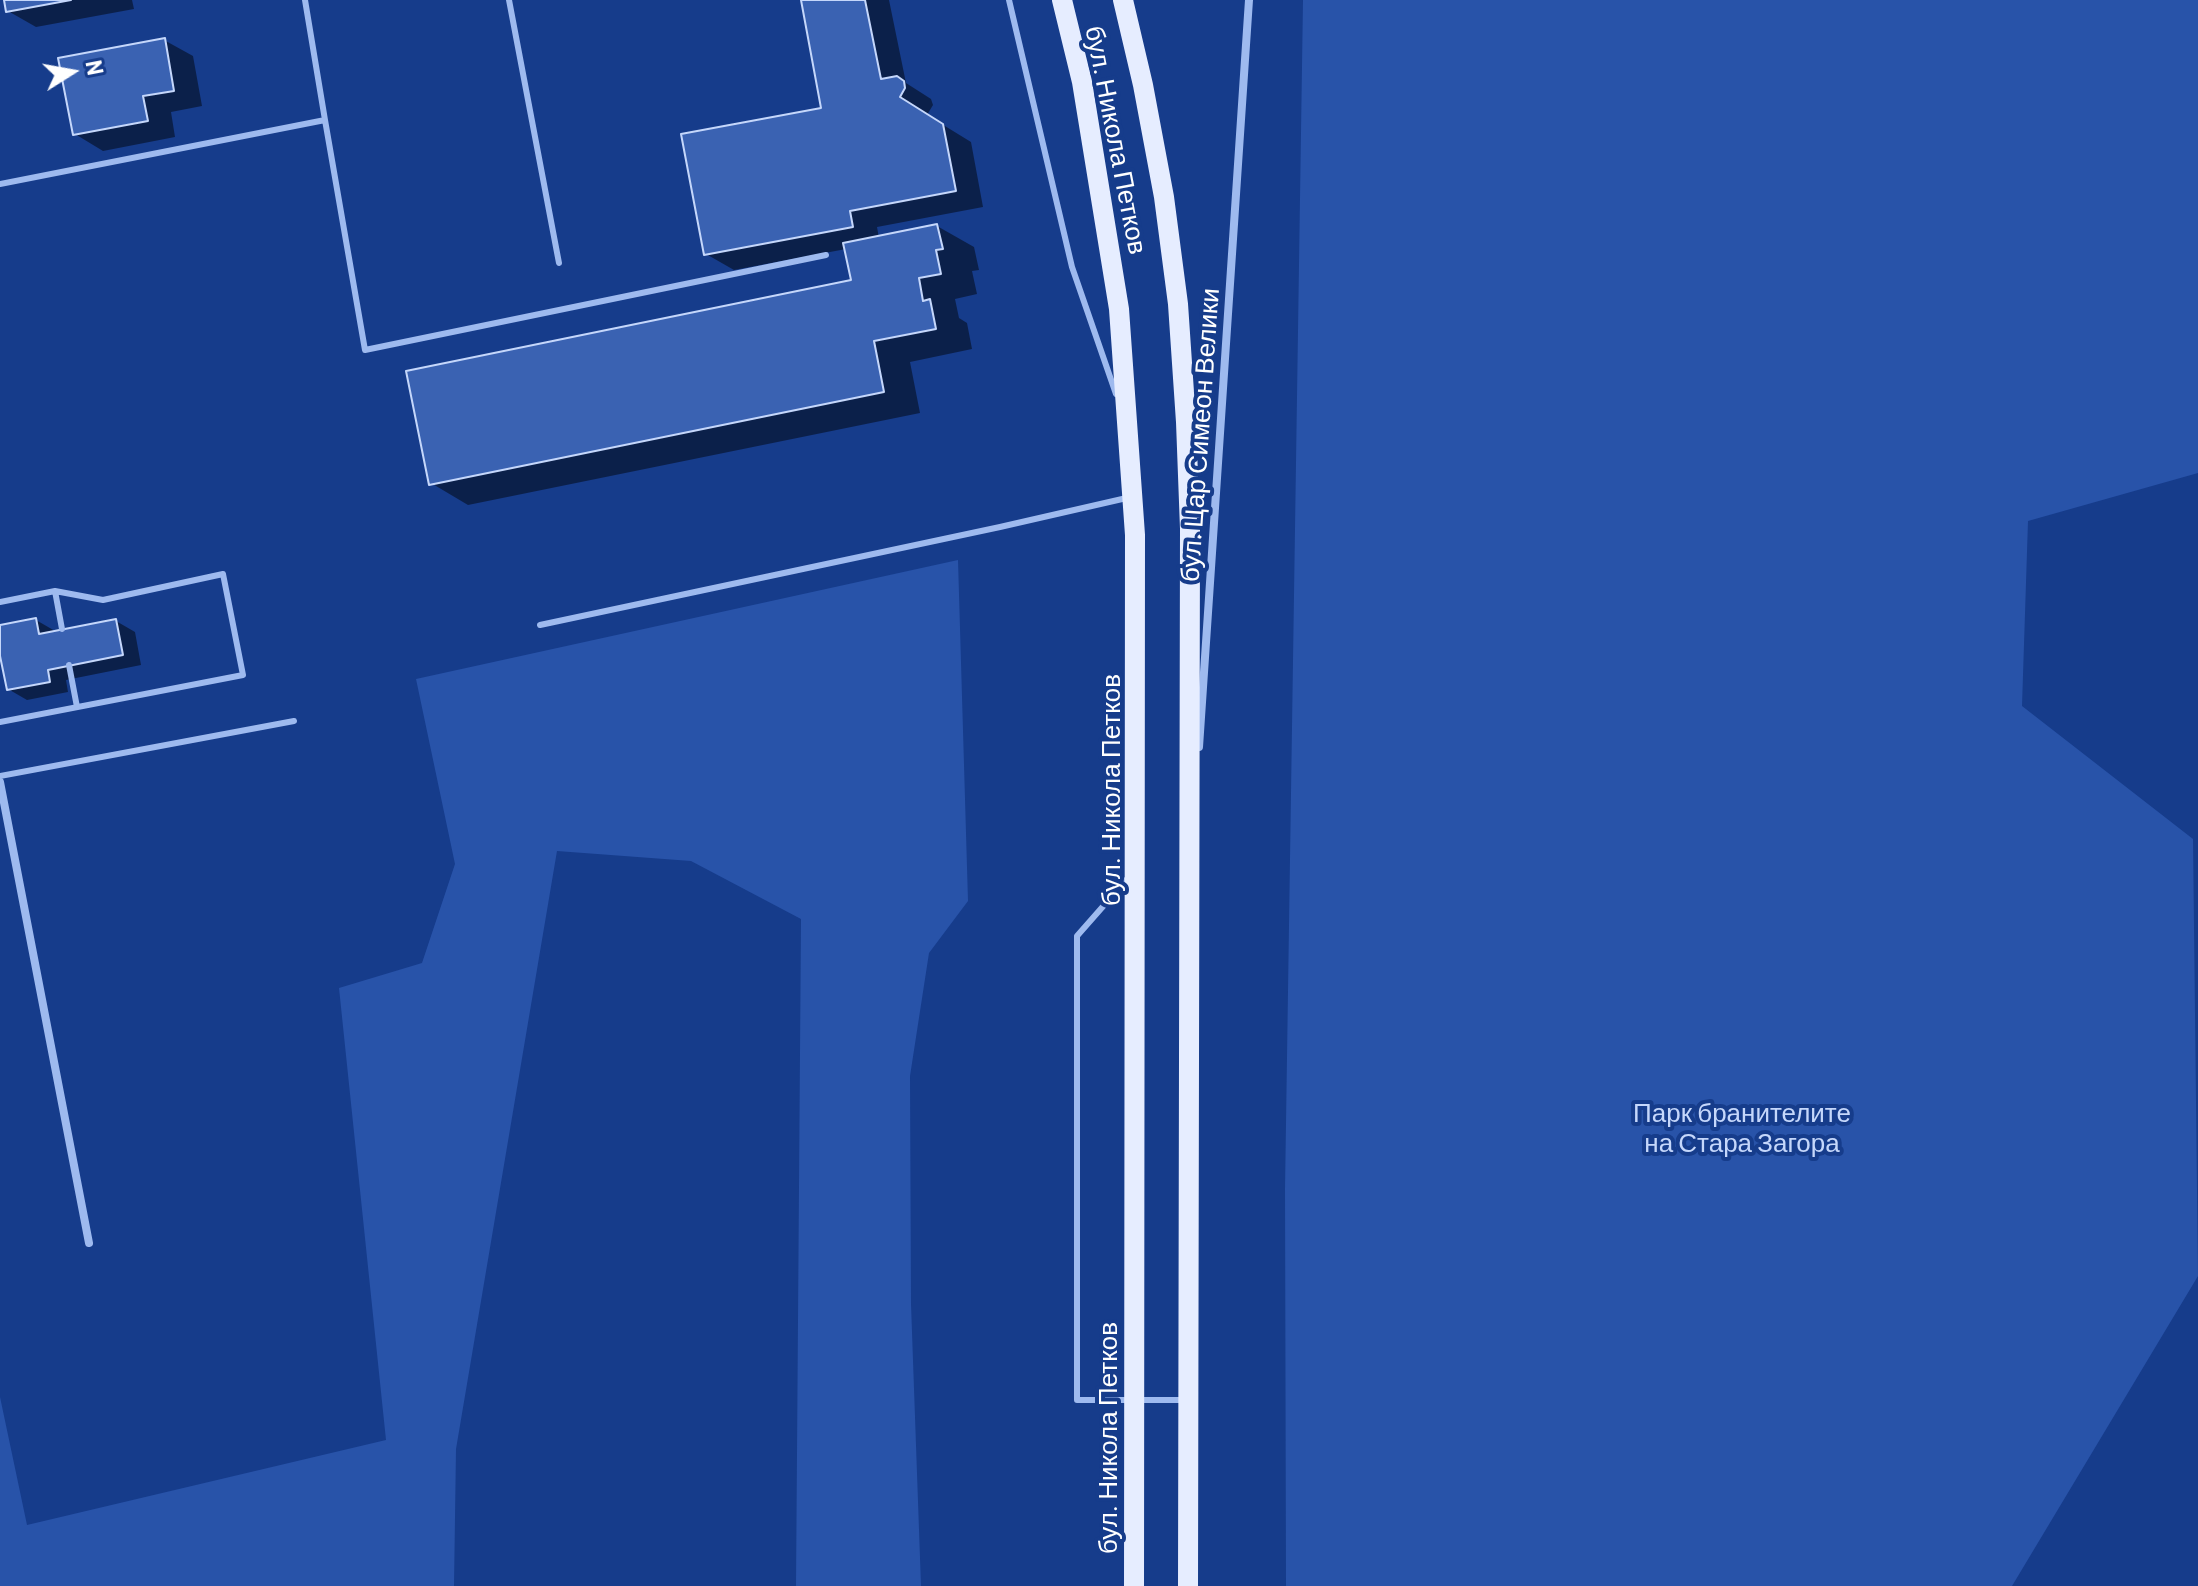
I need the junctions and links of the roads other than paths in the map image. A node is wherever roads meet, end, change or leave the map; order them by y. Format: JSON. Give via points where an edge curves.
{"nodes":[{"id":1,"x":305,"y":0,"type":"edge"},
{"id":2,"x":509,"y":0,"type":"edge"},
{"id":3,"x":1009,"y":0,"type":"edge"},
{"id":4,"x":1062,"y":0,"type":"edge"},
{"id":5,"x":1123,"y":0,"type":"edge"},
{"id":6,"x":1249,"y":0,"type":"edge"},
{"id":7,"x":325,"y":120,"type":"junction"},
{"id":8,"x":0,"y":184,"type":"edge"},
{"id":9,"x":826,"y":255,"type":"dead end"},
{"id":10,"x":559,"y":263,"type":"dead end"},
{"id":11,"x":1130,"y":432,"type":"junction"},
{"id":12,"x":1133,"y":496,"type":"junction"},
{"id":13,"x":55,"y":591,"type":"junction"},
{"id":14,"x":0,"y":602,"type":"edge"},
{"id":15,"x":540,"y":625,"type":"dead end"},
{"id":16,"x":62,"y":629,"type":"dead end"},
{"id":17,"x":69,"y":665,"type":"dead end"},
{"id":18,"x":77,"y":707,"type":"junction"},
{"id":19,"x":294,"y":721,"type":"dead end"},
{"id":20,"x":0,"y":722,"type":"edge"},
{"id":21,"x":0,"y":776,"type":"edge"},
{"id":22,"x":0,"y":782,"type":"edge"},
{"id":23,"x":1136,"y":868,"type":"junction"},
{"id":24,"x":1191,"y":872,"type":"junction"},
{"id":25,"x":89,"y":1243,"type":"dead end"},
{"id":26,"x":1135,"y":1400,"type":"junction"},
{"id":27,"x":1188,"y":1400,"type":"junction"},
{"id":28,"x":1134,"y":1586,"type":"edge"},
{"id":29,"x":1188,"y":1586,"type":"edge"}],
"edges":[{"from":1,"to":7,"type":"lane"},
{"from":2,"to":10,"type":"lane"},
{"from":3,"to":11,"type":"lane","via":[[1072,267]]},
{"from":4,"to":11,"type":"main road","name":"бул. Никола Петков","via":[[1105,212]]},
{"from":5,"to":24,"type":"main road","name":"бул. Никола Петков","via":[[1164,197],[1179,319],[1190,529]]},
{"from":6,"to":24,"type":"street","name":"бул. Цар Симеон Велики"},
{"from":7,"to":8,"type":"lane"},
{"from":7,"to":9,"type":"lane","via":[[365,350]]},
{"from":11,"to":12,"type":"main road","name":"бул. Никола Петков"},
{"from":12,"to":15,"type":"lane"},
{"from":12,"to":23,"type":"main road","name":"бул. Никола Петков"},
{"from":13,"to":14,"type":"lane"},
{"from":13,"to":16,"type":"lane"},
{"from":13,"to":18,"type":"lane","via":[[103,600],[223,574],[243,675]]},
{"from":17,"to":18,"type":"lane"},
{"from":18,"to":20,"type":"lane"},
{"from":19,"to":21,"type":"lane"},
{"from":22,"to":25,"type":"street"},
{"from":23,"to":26,"type":"main road","name":"бул. Никола Петков"},
{"from":23,"to":26,"type":"lane","via":[[1077,936],[1077,1400]]},
{"from":24,"to":27,"type":"main road","name":"бул. Никола Петков"},
{"from":26,"to":27,"type":"lane"},
{"from":26,"to":28,"type":"main road","name":"бул. Никола Петков"},
{"from":27,"to":29,"type":"main road","name":"бул. Никола Петков"}]}
